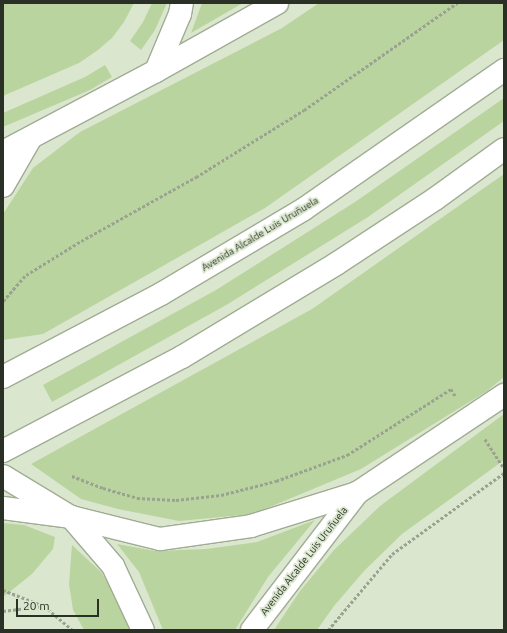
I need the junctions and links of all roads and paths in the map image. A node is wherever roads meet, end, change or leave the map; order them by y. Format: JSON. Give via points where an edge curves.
{"nodes":[{"id":1,"x":182,"y":3,"type":"edge"},
{"id":2,"x":277,"y":3,"type":"edge"},
{"id":3,"x":458,"y":3,"type":"edge"},
{"id":4,"x":504,"y":70,"type":"edge"},
{"id":5,"x":156,"y":71,"type":"junction"},
{"id":6,"x":30,"y":139,"type":"junction"},
{"id":7,"x":504,"y":149,"type":"edge"},
{"id":8,"x":3,"y":152,"type":"edge"},
{"id":9,"x":3,"y":186,"type":"edge"},
{"id":10,"x":3,"y":301,"type":"edge"},
{"id":11,"x":3,"y":377,"type":"edge"},
{"id":12,"x":504,"y":395,"type":"edge"},
{"id":13,"x":471,"y":417,"type":"junction"},
{"id":14,"x":3,"y":451,"type":"edge"},
{"id":15,"x":504,"y":468,"type":"edge"},
{"id":16,"x":504,"y":473,"type":"edge"},
{"id":17,"x":3,"y":476,"type":"edge"},
{"id":18,"x":72,"y":476,"type":"dead end"},
{"id":19,"x":357,"y":493,"type":"junction"},
{"id":20,"x":3,"y":508,"type":"edge"},
{"id":21,"x":71,"y":517,"type":"junction"},
{"id":22,"x":3,"y":590,"type":"edge"},
{"id":23,"x":44,"y":606,"type":"junction"},
{"id":24,"x":3,"y":612,"type":"edge"},
{"id":25,"x":74,"y":630,"type":"edge"},
{"id":26,"x":143,"y":630,"type":"edge"},
{"id":27,"x":252,"y":630,"type":"edge"},
{"id":28,"x":328,"y":630,"type":"edge"}],
"edges":[{"from":1,"to":5,"type":"street","via":[[180,14]]},
{"from":2,"to":5,"type":"street"},
{"from":3,"to":10,"type":"path","via":[[304,110],[196,177],[26,275]]},
{"from":4,"to":11,"type":"street","name":"Avenida Alcalde Luis Uruñuela","via":[[304,209],[161,294]]},
{"from":5,"to":6,"type":"street"},
{"from":6,"to":8,"type":"street"},
{"from":6,"to":9,"type":"street"},
{"from":7,"to":14,"type":"street","via":[[435,199],[336,264],[182,357]]},
{"from":12,"to":13,"type":"street","name":"Avenida Alcalde Luis Uruñuela"},
{"from":13,"to":15,"type":"path"},
{"from":13,"to":18,"type":"path","via":[[451,389],[347,455],[276,481],[221,494],[176,500],[138,498]]},
{"from":13,"to":19,"type":"street","name":"Avenida Alcalde Luis Uruñuela"},
{"from":16,"to":28,"type":"path","via":[[392,554]]},
{"from":17,"to":21,"type":"street","name":"Avenida Alcalde Luis Uruñuela"},
{"from":19,"to":21,"type":"street","name":"Avenida Alcalde Luis Uruñuela","via":[[251,526],[160,539]]},
{"from":19,"to":27,"type":"street","name":"Avenida Alcalde Luis Uruñuela"},
{"from":20,"to":21,"type":"street","name":"Avenida Alcalde Luis Uruñuela"},
{"from":21,"to":26,"type":"street","via":[[113,566]]},
{"from":22,"to":23,"type":"path"},
{"from":23,"to":24,"type":"path"},
{"from":23,"to":25,"type":"path"}]}
